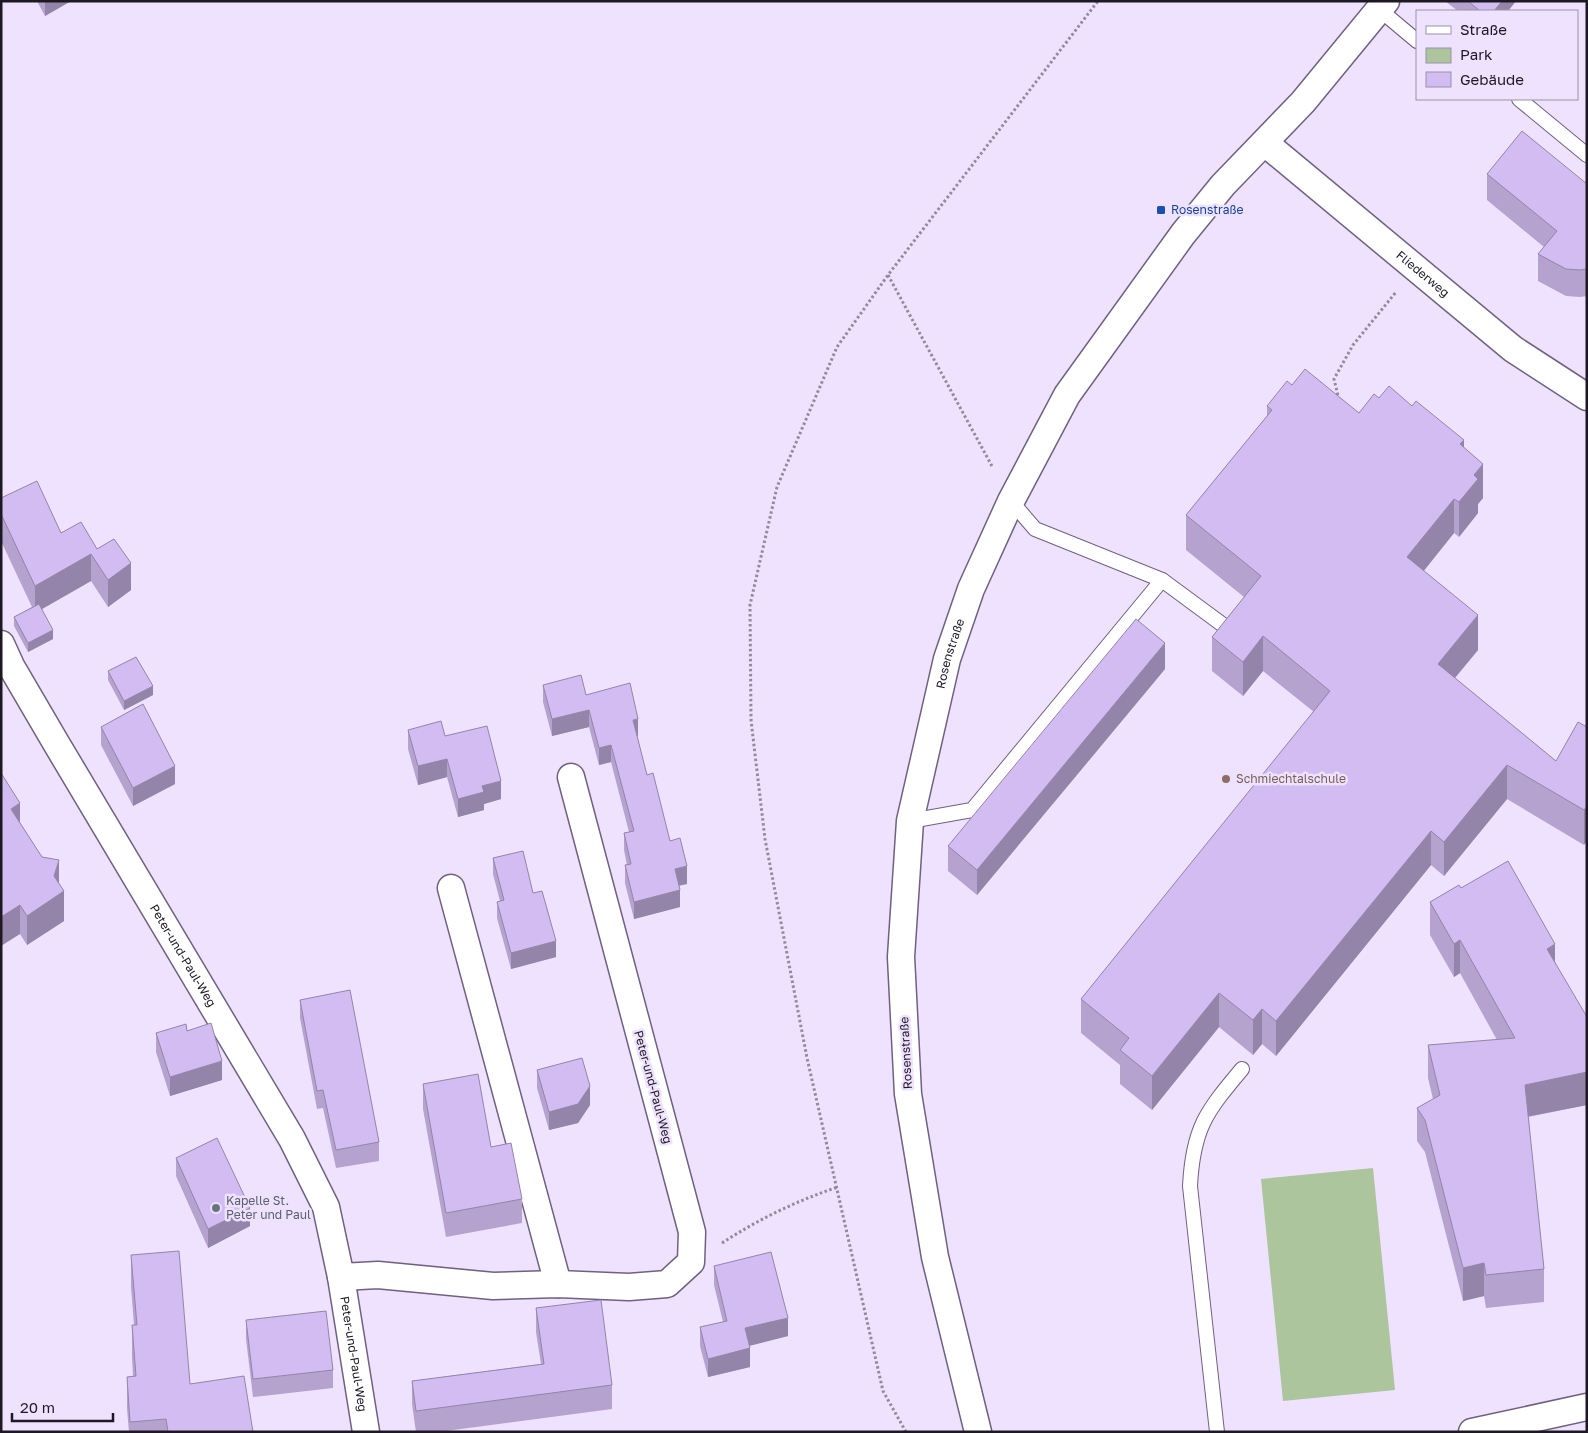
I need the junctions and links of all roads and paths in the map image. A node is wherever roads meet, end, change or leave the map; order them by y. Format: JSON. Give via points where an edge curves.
{"nodes":[{"id":1,"x":1098,"y":1,"type":"edge"},
{"id":2,"x":1383,"y":6,"type":"edge"},
{"id":3,"x":1416,"y":40,"type":"edge"},
{"id":4,"x":1520,"y":100,"type":"edge"},
{"id":5,"x":1265,"y":143,"type":"junction"},
{"id":6,"x":1587,"y":155,"type":"edge"},
{"id":7,"x":1416,"y":269,"type":"junction"},
{"id":8,"x":888,"y":275,"type":"junction"},
{"id":9,"x":1587,"y":397,"type":"edge"},
{"id":10,"x":1341,"y":405,"type":"edge"},
{"id":11,"x":1011,"y":502,"type":"junction"},
{"id":12,"x":1162,"y":580,"type":"junction"},
{"id":13,"x":1223,"y":625,"type":"edge"},
{"id":14,"x":1,"y":644,"type":"edge"},
{"id":15,"x":572,"y":777,"type":"dead end"},
{"id":16,"x":910,"y":821,"type":"junction"},
{"id":17,"x":451,"y":888,"type":"dead end"},
{"id":18,"x":1242,"y":1069,"type":"dead end"},
{"id":19,"x":838,"y":1187,"type":"junction"},
{"id":20,"x":691,"y":1262,"type":"junction"},
{"id":21,"x":341,"y":1277,"type":"junction"},
{"id":22,"x":558,"y":1284,"type":"junction"},
{"id":23,"x":1587,"y":1407,"type":"edge"},
{"id":24,"x":366,"y":1432,"type":"edge"},
{"id":25,"x":906,"y":1432,"type":"edge"},
{"id":26,"x":978,"y":1432,"type":"edge"},
{"id":27,"x":1217,"y":1432,"type":"edge"},
{"id":28,"x":1472,"y":1432,"type":"edge"}],
"edges":[{"from":1,"to":8,"type":"path"},
{"from":2,"to":3,"type":"lane"},
{"from":2,"to":5,"type":"street","name":"Rosenstraße"},
{"from":4,"to":6,"type":"lane"},
{"from":5,"to":7,"type":"street","name":"Fliederweg"},
{"from":5,"to":11,"type":"street","name":"Rosenstraße","via":[[1223,185],[1183,234],[1067,394]]},
{"from":7,"to":9,"type":"street","name":"Fliederweg","via":[[1513,349]]},
{"from":7,"to":10,"type":"path","via":[[1354,344],[1334,379]]},
{"from":8,"to":11,"type":"path"},
{"from":8,"to":19,"type":"path","via":[[837,347],[777,487],[750,605],[751,720],[765,839],[807,1058]]},
{"from":11,"to":12,"type":"lane","via":[[1035,529]]},
{"from":11,"to":16,"type":"street","name":"Rosenstraße","via":[[971,590],[947,659]]},
{"from":12,"to":13,"type":"lane"},
{"from":12,"to":16,"type":"lane","via":[[972,810]]},
{"from":14,"to":21,"type":"street","name":"Peter-und-Paul-Weg","via":[[51,735],[292,1139],[326,1207]]},
{"from":15,"to":20,"type":"street","name":"Peter-und-Paul-Weg","via":[[692,1232]]},
{"from":16,"to":26,"type":"street","name":"Rosenstraße","via":[[901,957],[908,1094],[935,1257]]},
{"from":17,"to":22,"type":"street"},
{"from":18,"to":27,"type":"lane","via":[[1198,1129],[1191,1160],[1190,1186]]},
{"from":19,"to":20,"type":"path","via":[[760,1218]]},
{"from":19,"to":25,"type":"path","via":[[883,1391]]},
{"from":20,"to":22,"type":"street","name":"Peter-und-Paul-Weg","via":[[667,1284],[629,1287]]},
{"from":21,"to":22,"type":"street","name":"Peter-und-Paul-Weg","via":[[378,1275],[494,1286]]},
{"from":21,"to":24,"type":"street","name":"Peter-und-Paul-Weg"},
{"from":23,"to":28,"type":"street"}]}
